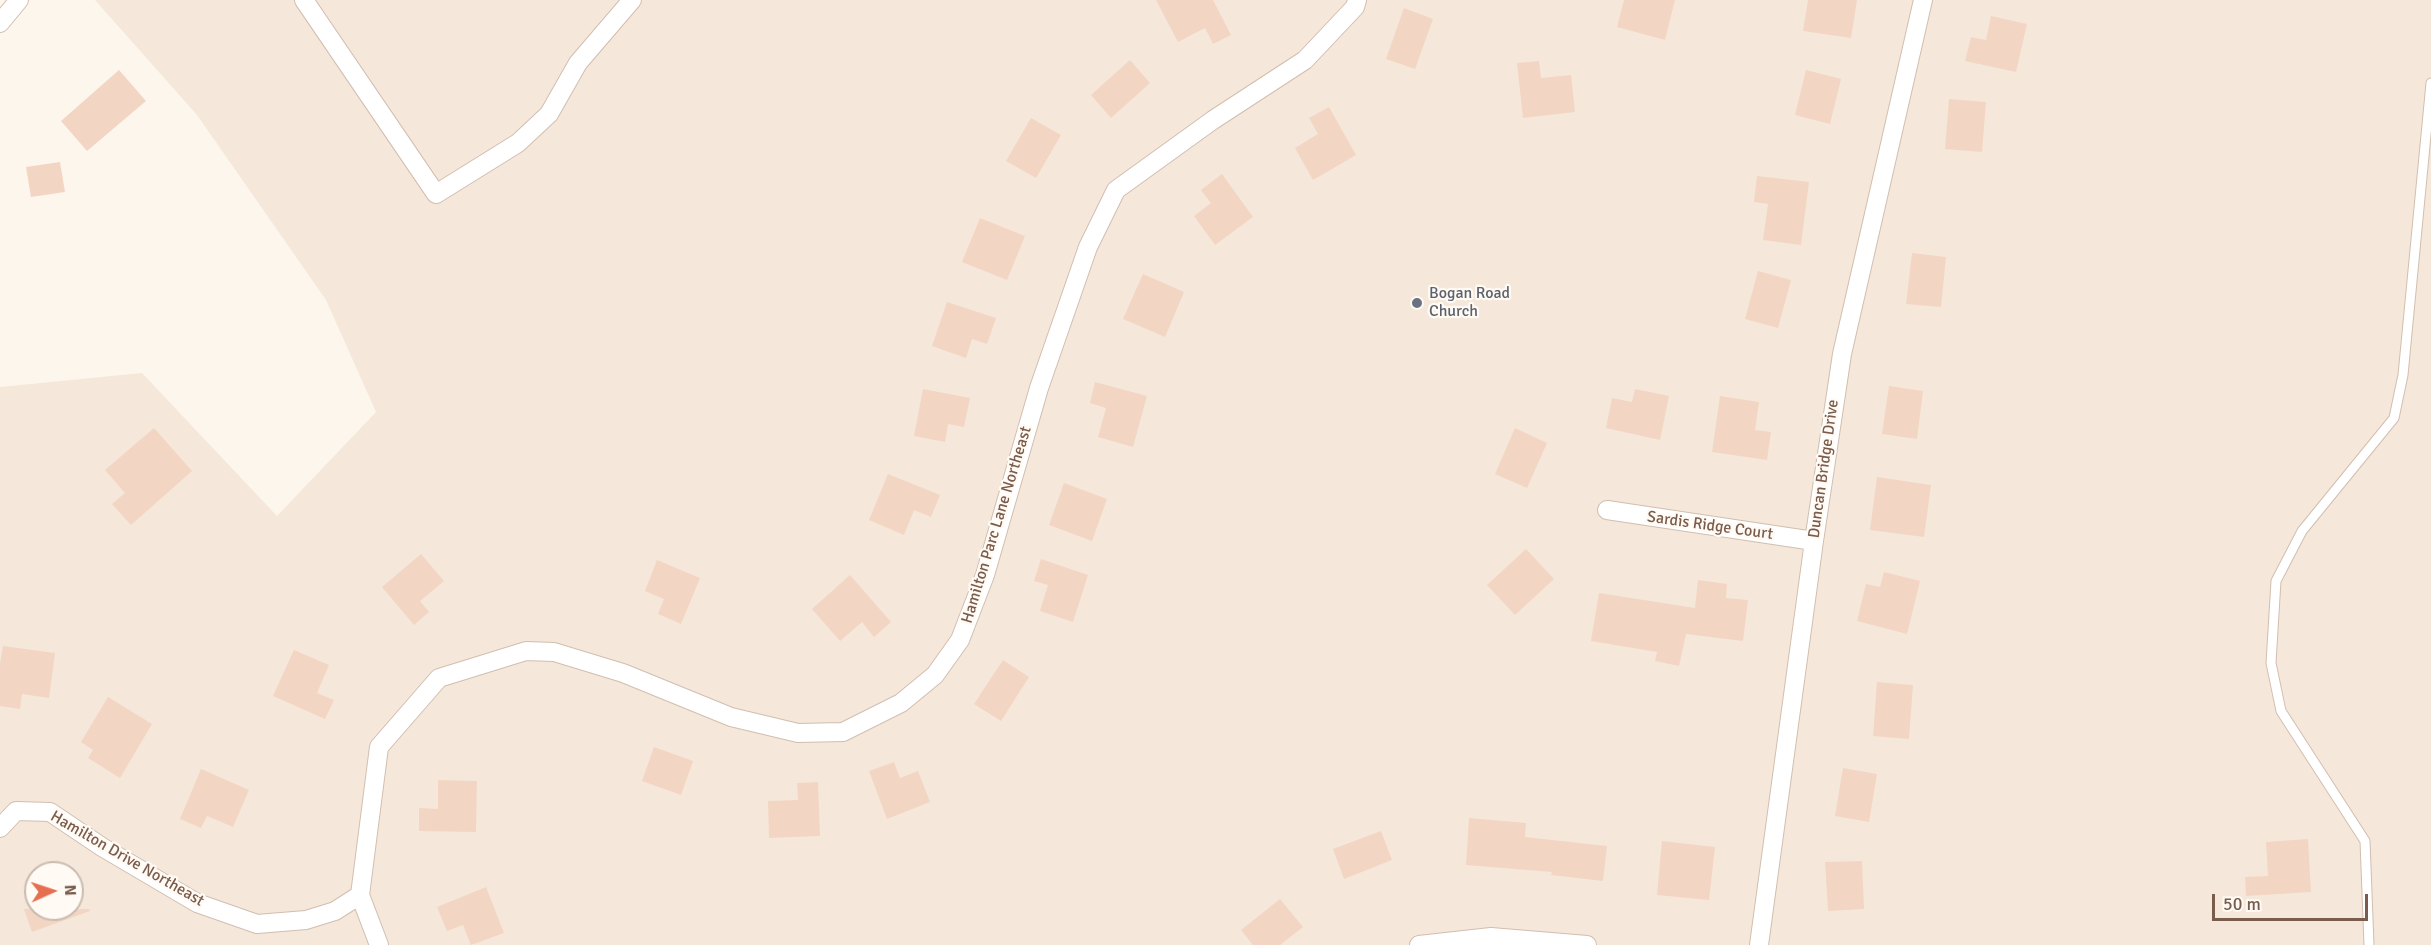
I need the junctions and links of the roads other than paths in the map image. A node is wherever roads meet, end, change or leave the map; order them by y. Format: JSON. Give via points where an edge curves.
{"nodes":[{"id":1,"x":19,"y":0,"type":"edge"},
{"id":2,"x":304,"y":0,"type":"edge"},
{"id":3,"x":632,"y":0,"type":"edge"},
{"id":4,"x":1357,"y":0,"type":"edge"},
{"id":5,"x":1923,"y":0,"type":"edge"},
{"id":6,"x":0,"y":23,"type":"edge"},
{"id":7,"x":2431,"y":83,"type":"edge"},
{"id":8,"x":1607,"y":510,"type":"dead end"},
{"id":9,"x":1814,"y":541,"type":"junction"},
{"id":10,"x":0,"y":828,"type":"edge"},
{"id":11,"x":360,"y":895,"type":"junction"},
{"id":12,"x":379,"y":945,"type":"edge"},
{"id":13,"x":1419,"y":945,"type":"edge"},
{"id":14,"x":1587,"y":945,"type":"edge"},
{"id":15,"x":1759,"y":945,"type":"edge"},
{"id":16,"x":2369,"y":945,"type":"edge"}],
"edges":[{"from":1,"to":6,"type":"street"},
{"from":2,"to":3,"type":"street","via":[[436,194],[518,143],[549,114],[578,63]]},
{"from":4,"to":11,"type":"street","name":"Hamilton Parc Lane Northeast","via":[[1355,7],[1305,60],[1116,190],[1088,247],[1040,388],[985,575],[960,640],[935,675],[902,703],[843,732],[798,733],[731,717],[623,673],[554,652],[526,651],[439,678],[379,747]]},
{"from":5,"to":9,"type":"street","name":"Duncan Bridge Drive","via":[[1842,354]]},
{"from":7,"to":16,"type":"lane","via":[[2403,375],[2394,418],[2302,531],[2276,581],[2271,663],[2281,711],[2365,841]]},
{"from":8,"to":9,"type":"street","name":"Sardis Ridge Court"},
{"from":9,"to":15,"type":"street","name":"Duncan Bridge Drive"},
{"from":10,"to":11,"type":"street","name":"Hamilton Drive Northeast","via":[[16,811],[50,812],[196,903],[257,924],[306,920],[335,911]]},
{"from":11,"to":12,"type":"street","name":"Hamilton Parc Lane Northeast"},
{"from":13,"to":14,"type":"street","via":[[1491,937]]}]}
